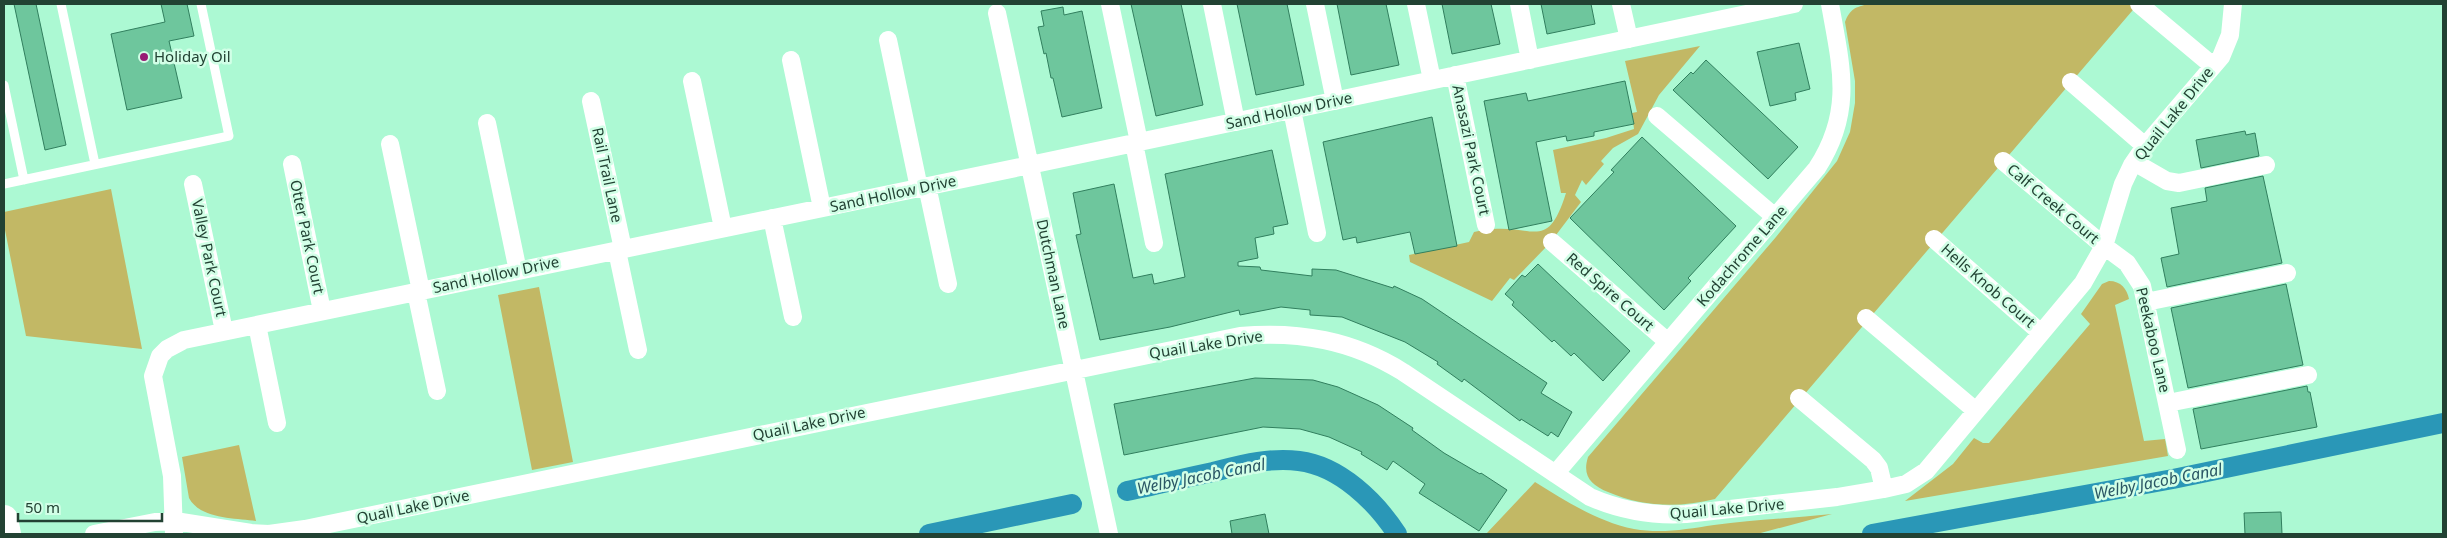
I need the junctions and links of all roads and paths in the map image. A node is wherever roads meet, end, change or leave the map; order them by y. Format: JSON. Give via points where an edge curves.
{"nodes":[{"id":1,"x":61,"y":4,"type":"edge"},
{"id":2,"x":201,"y":4,"type":"edge"},
{"id":3,"x":1110,"y":4,"type":"edge"},
{"id":4,"x":1212,"y":4,"type":"edge"},
{"id":5,"x":1315,"y":4,"type":"edge"},
{"id":6,"x":1416,"y":4,"type":"edge"},
{"id":7,"x":1519,"y":4,"type":"edge"},
{"id":8,"x":1622,"y":4,"type":"edge"},
{"id":9,"x":1794,"y":4,"type":"edge"},
{"id":10,"x":1830,"y":4,"type":"edge"},
{"id":11,"x":2139,"y":4,"type":"edge"},
{"id":12,"x":2233,"y":4,"type":"edge"},
{"id":13,"x":1726,"y":11,"type":"edge"},
{"id":14,"x":996,"y":13,"type":"dead end"},
{"id":15,"x":1629,"y":39,"type":"junction"},
{"id":16,"x":888,"y":40,"type":"dead end"},
{"id":17,"x":790,"y":60,"type":"dead end"},
{"id":18,"x":1530,"y":60,"type":"junction"},
{"id":19,"x":2213,"y":66,"type":"junction"},
{"id":20,"x":1456,"y":75,"type":"junction"},
{"id":21,"x":1432,"y":80,"type":"junction"},
{"id":22,"x":692,"y":81,"type":"dead end"},
{"id":23,"x":2071,"y":82,"type":"dead end"},
{"id":24,"x":4,"y":85,"type":"edge"},
{"id":25,"x":1335,"y":101,"type":"junction"},
{"id":26,"x":591,"y":102,"type":"dead end"},
{"id":27,"x":1292,"y":110,"type":"junction"},
{"id":28,"x":1657,"y":116,"type":"dead end"},
{"id":29,"x":1236,"y":122,"type":"junction"},
{"id":30,"x":487,"y":123,"type":"dead end"},
{"id":31,"x":1136,"y":143,"type":"junction"},
{"id":32,"x":390,"y":144,"type":"dead end"},
{"id":33,"x":2145,"y":146,"type":"junction"},
{"id":34,"x":2003,"y":162,"type":"dead end"},
{"id":35,"x":2134,"y":162,"type":"junction"},
{"id":36,"x":96,"y":164,"type":"junction"},
{"id":37,"x":292,"y":164,"type":"dead end"},
{"id":38,"x":1030,"y":166,"type":"junction"},
{"id":39,"x":2266,"y":166,"type":"dead end"},
{"id":40,"x":24,"y":180,"type":"junction"},
{"id":41,"x":4,"y":184,"type":"edge"},
{"id":42,"x":193,"y":184,"type":"dead end"},
{"id":43,"x":923,"y":187,"type":"junction"},
{"id":44,"x":822,"y":208,"type":"junction"},
{"id":45,"x":1775,"y":217,"type":"junction"},
{"id":46,"x":772,"y":218,"type":"junction"},
{"id":47,"x":1486,"y":225,"type":"dead end"},
{"id":48,"x":723,"y":228,"type":"junction"},
{"id":49,"x":1317,"y":233,"type":"dead end"},
{"id":50,"x":1934,"y":239,"type":"dead end"},
{"id":51,"x":1552,"y":242,"type":"dead end"},
{"id":52,"x":1154,"y":243,"type":"dead end"},
{"id":53,"x":2104,"y":246,"type":"junction"},
{"id":54,"x":620,"y":250,"type":"junction"},
{"id":55,"x":518,"y":271,"type":"junction"},
{"id":56,"x":2287,"y":272,"type":"dead end"},
{"id":57,"x":948,"y":284,"type":"dead end"},
{"id":58,"x":418,"y":291,"type":"junction"},
{"id":59,"x":2146,"y":302,"type":"junction"},
{"id":60,"x":322,"y":311,"type":"junction"},
{"id":61,"x":793,"y":317,"type":"dead end"},
{"id":62,"x":1866,"y":318,"type":"dead end"},
{"id":63,"x":257,"y":324,"type":"junction"},
{"id":64,"x":224,"y":331,"type":"junction"},
{"id":65,"x":2042,"y":333,"type":"junction"},
{"id":66,"x":1668,"y":342,"type":"junction"},
{"id":67,"x":638,"y":350,"type":"dead end"},
{"id":68,"x":1073,"y":369,"type":"junction"},
{"id":69,"x":2308,"y":375,"type":"dead end"},
{"id":70,"x":437,"y":391,"type":"dead end"},
{"id":71,"x":1799,"y":398,"type":"dead end"},
{"id":72,"x":2168,"y":403,"type":"junction"},
{"id":73,"x":1976,"y":412,"type":"junction"},
{"id":74,"x":277,"y":423,"type":"dead end"},
{"id":75,"x":2177,"y":450,"type":"dead end"},
{"id":76,"x":1555,"y":474,"type":"junction"},
{"id":77,"x":1884,"y":489,"type":"junction"},
{"id":78,"x":4,"y":519,"type":"edge"},
{"id":79,"x":175,"y":528,"type":"edge"},
{"id":80,"x":7,"y":534,"type":"edge"},
{"id":81,"x":94,"y":534,"type":"edge"},
{"id":82,"x":1109,"y":534,"type":"edge"}],
"edges":[{"from":1,"to":36,"type":"lane"},
{"from":2,"to":36,"type":"lane","via":[[229,136]]},
{"from":3,"to":31,"type":"street"},
{"from":4,"to":29,"type":"street"},
{"from":5,"to":25,"type":"street"},
{"from":6,"to":21,"type":"street"},
{"from":7,"to":18,"type":"street"},
{"from":8,"to":15,"type":"street"},
{"from":9,"to":13,"type":"street","name":"Sand Hollow Drive"},
{"from":10,"to":45,"type":"street","name":"Kodachrome Lane","via":[[1842,79],[1838,125],[1817,168]]},
{"from":11,"to":19,"type":"street"},
{"from":12,"to":19,"type":"street","name":"Quail Lake Drive","via":[[2230,35],[2221,57]]},
{"from":13,"to":15,"type":"street","name":"Sand Hollow Drive"},
{"from":14,"to":38,"type":"street","name":"Dutchman Lane"},
{"from":15,"to":18,"type":"street","name":"Sand Hollow Drive"},
{"from":16,"to":43,"type":"street"},
{"from":17,"to":44,"type":"street"},
{"from":18,"to":20,"type":"street","name":"Sand Hollow Drive"},
{"from":19,"to":33,"type":"street","name":"Quail Lake Drive"},
{"from":20,"to":21,"type":"street","name":"Sand Hollow Drive"},
{"from":20,"to":47,"type":"street","name":"Anasazi Park Court"},
{"from":21,"to":25,"type":"street","name":"Sand Hollow Drive"},
{"from":22,"to":48,"type":"street"},
{"from":23,"to":33,"type":"street"},
{"from":24,"to":40,"type":"lane"},
{"from":25,"to":27,"type":"street","name":"Sand Hollow Drive"},
{"from":26,"to":54,"type":"street","name":"Rail Trail Lane"},
{"from":27,"to":29,"type":"street","name":"Sand Hollow Drive"},
{"from":27,"to":49,"type":"street"},
{"from":28,"to":45,"type":"street"},
{"from":29,"to":31,"type":"street","name":"Sand Hollow Drive"},
{"from":30,"to":55,"type":"street"},
{"from":31,"to":38,"type":"street","name":"Sand Hollow Drive"},
{"from":31,"to":52,"type":"street"},
{"from":32,"to":58,"type":"street"},
{"from":33,"to":35,"type":"street","name":"Quail Lake Drive"},
{"from":34,"to":53,"type":"street","name":"Calf Creek Court"},
{"from":35,"to":39,"type":"street","via":[[2167,181],[2179,183]]},
{"from":35,"to":53,"type":"street","name":"Quail Lake Drive","via":[[2123,184]]},
{"from":36,"to":40,"type":"lane"},
{"from":37,"to":60,"type":"street","name":"Otter Park Court"},
{"from":38,"to":43,"type":"street","name":"Sand Hollow Drive"},
{"from":38,"to":68,"type":"street","name":"Dutchman Lane"},
{"from":40,"to":41,"type":"lane"},
{"from":42,"to":64,"type":"street","name":"Valley Park Court"},
{"from":43,"to":44,"type":"street","name":"Sand Hollow Drive"},
{"from":43,"to":57,"type":"street"},
{"from":44,"to":46,"type":"street","name":"Sand Hollow Drive"},
{"from":45,"to":66,"type":"street","name":"Kodachrome Lane"},
{"from":46,"to":48,"type":"street","name":"Sand Hollow Drive"},
{"from":46,"to":61,"type":"street"},
{"from":48,"to":54,"type":"street","name":"Sand Hollow Drive"},
{"from":50,"to":65,"type":"street","name":"Hells Knob Court"},
{"from":51,"to":66,"type":"street","name":"Red Spire Court"},
{"from":53,"to":59,"type":"street","name":"Peekaboo Lane","via":[[2134,270]]},
{"from":53,"to":65,"type":"street","name":"Quail Lake Drive","via":[[2083,283]]},
{"from":54,"to":55,"type":"street","name":"Sand Hollow Drive"},
{"from":54,"to":67,"type":"street","name":"Rail Trail Lane"},
{"from":55,"to":58,"type":"street","name":"Sand Hollow Drive"},
{"from":56,"to":59,"type":"street"},
{"from":58,"to":60,"type":"street","name":"Sand Hollow Drive"},
{"from":58,"to":70,"type":"street"},
{"from":59,"to":72,"type":"street","name":"Peekaboo Lane"},
{"from":60,"to":63,"type":"street","name":"Sand Hollow Drive"},
{"from":62,"to":73,"type":"street"},
{"from":63,"to":64,"type":"street","name":"Sand Hollow Drive"},
{"from":63,"to":74,"type":"street"},
{"from":64,"to":79,"type":"street","name":"Sand Hollow Drive","via":[[175,343],[155,366],[153,387],[172,476]]},
{"from":65,"to":73,"type":"street","name":"Quail Lake Drive"},
{"from":66,"to":76,"type":"street","name":"Kodachrome Lane"},
{"from":68,"to":76,"type":"street","name":"Quail Lake Drive","via":[[1240,336],[1288,334],[1331,340],[1387,362]]},
{"from":68,"to":79,"type":"street","name":"Quail Lake Drive","via":[[296,531],[251,533]]},
{"from":68,"to":82,"type":"street","name":"Dutchman Lane"},
{"from":69,"to":72,"type":"street"},
{"from":71,"to":77,"type":"street","via":[[1873,460],[1879,468]]},
{"from":72,"to":75,"type":"street","name":"Peekaboo Lane"},
{"from":73,"to":77,"type":"street","name":"Quail Lake Drive","via":[[1918,478]]},
{"from":76,"to":77,"type":"street","name":"Quail Lake Drive","via":[[1607,504],[1664,515],[1798,502]]},
{"from":78,"to":80,"type":"main road"},
{"from":79,"to":81,"type":"street","name":"Quail Lake Drive","via":[[155,522]]}]}
